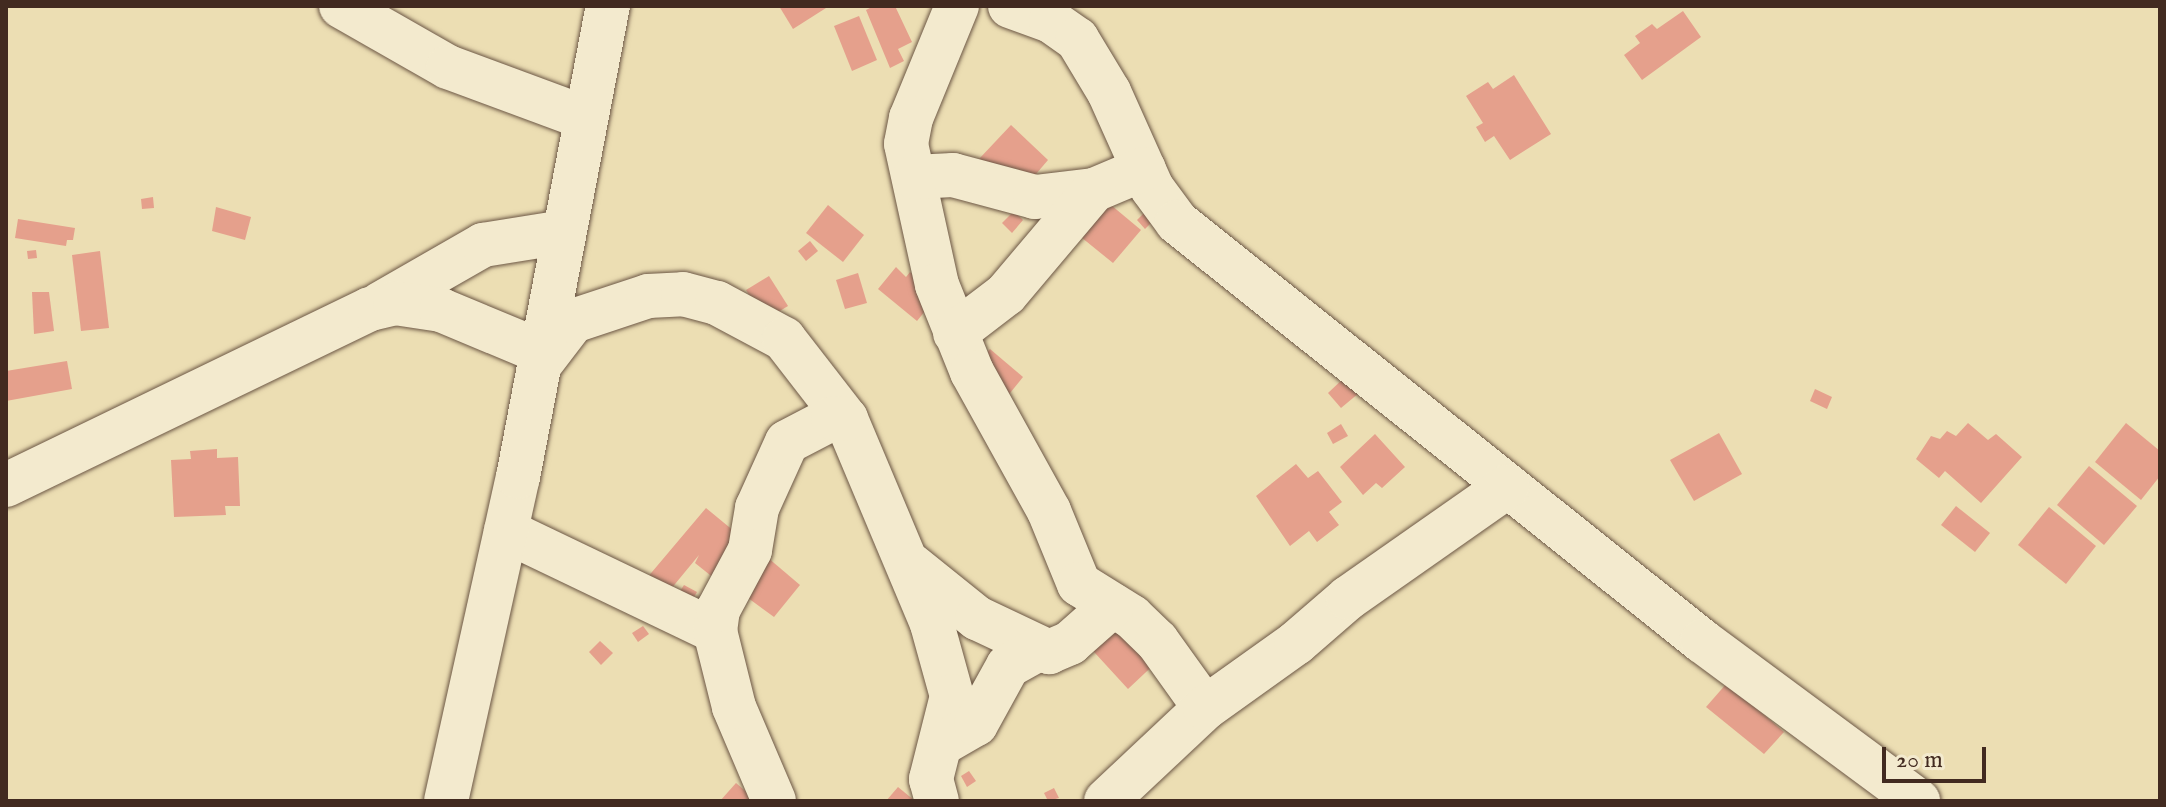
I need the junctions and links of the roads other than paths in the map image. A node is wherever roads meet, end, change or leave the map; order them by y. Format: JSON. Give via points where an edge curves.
{"nodes":[{"id":1,"x":341,"y":6,"type":"edge"},
{"id":2,"x":608,"y":6,"type":"edge"},
{"id":3,"x":957,"y":6,"type":"edge"},
{"id":4,"x":1033,"y":9,"type":"edge"},
{"id":5,"x":583,"y":117,"type":"junction"},
{"id":6,"x":1144,"y":169,"type":"junction"},
{"id":7,"x":914,"y":177,"type":"junction"},
{"id":8,"x":1094,"y":190,"type":"junction"},
{"id":9,"x":564,"y":232,"type":"junction"},
{"id":10,"x":370,"y":309,"type":"junction"},
{"id":11,"x":955,"y":333,"type":"junction"},
{"id":12,"x":541,"y":359,"type":"junction"},
{"id":13,"x":846,"y":419,"type":"junction"},
{"id":14,"x":12,"y":476,"type":"edge"},
{"id":15,"x":1508,"y":486,"type":"junction"},
{"id":16,"x":506,"y":531,"type":"junction"},
{"id":17,"x":910,"y":564,"type":"junction"},
{"id":18,"x":1113,"y":605,"type":"junction"},
{"id":19,"x":715,"y":631,"type":"junction"},
{"id":20,"x":1039,"y":649,"type":"junction"},
{"id":21,"x":1205,"y":708,"type":"junction"},
{"id":22,"x":943,"y":743,"type":"junction"},
{"id":23,"x":446,"y":801,"type":"edge"},
{"id":24,"x":774,"y":801,"type":"edge"},
{"id":25,"x":937,"y":801,"type":"edge"},
{"id":26,"x":1106,"y":801,"type":"edge"},
{"id":27,"x":1918,"y":801,"type":"edge"}],
"edges":[{"from":1,"to":5,"type":"street","via":[[448,67]]},
{"from":2,"to":5,"type":"street"},
{"from":3,"to":7,"type":"street","via":[[911,118],[906,144]]},
{"from":4,"to":6,"type":"street","via":[[1077,39],[1109,92]]},
{"from":5,"to":9,"type":"street"},
{"from":6,"to":8,"type":"street"},
{"from":6,"to":15,"type":"street","via":[[1161,205],[1177,222]]},
{"from":7,"to":8,"type":"street","via":[[953,175],[1035,197]]},
{"from":7,"to":11,"type":"street","via":[[926,248]]},
{"from":8,"to":11,"type":"street","via":[[1006,294]]},
{"from":9,"to":10,"type":"street","via":[[483,245]]},
{"from":9,"to":12,"type":"street"},
{"from":10,"to":12,"type":"street","via":[[395,303],[441,310]]},
{"from":10,"to":14,"type":"street"},
{"from":11,"to":18,"type":"street","via":[[1024,459],[1079,584]]},
{"from":12,"to":13,"type":"street","via":[[573,321],[648,296],[683,294],[717,303],[784,339]]},
{"from":12,"to":16,"type":"street"},
{"from":13,"to":17,"type":"street"},
{"from":13,"to":19,"type":"street","via":[[833,418],[803,431],[778,455],[757,508],[750,550],[723,593]]},
{"from":15,"to":21,"type":"street","via":[[1348,598]]},
{"from":15,"to":27,"type":"street","via":[[1702,641]]},
{"from":16,"to":19,"type":"street"},
{"from":16,"to":23,"type":"street"},
{"from":17,"to":20,"type":"street","via":[[977,618]]},
{"from":17,"to":22,"type":"street","via":[[952,696]]},
{"from":18,"to":20,"type":"street","via":[[1060,650]]},
{"from":18,"to":21,"type":"street","via":[[1157,641]]},
{"from":19,"to":24,"type":"street","via":[[734,707]]},
{"from":20,"to":22,"type":"street","via":[[1008,666],[976,724]]},
{"from":21,"to":26,"type":"street"},
{"from":22,"to":25,"type":"street","via":[[931,779]]}]}
